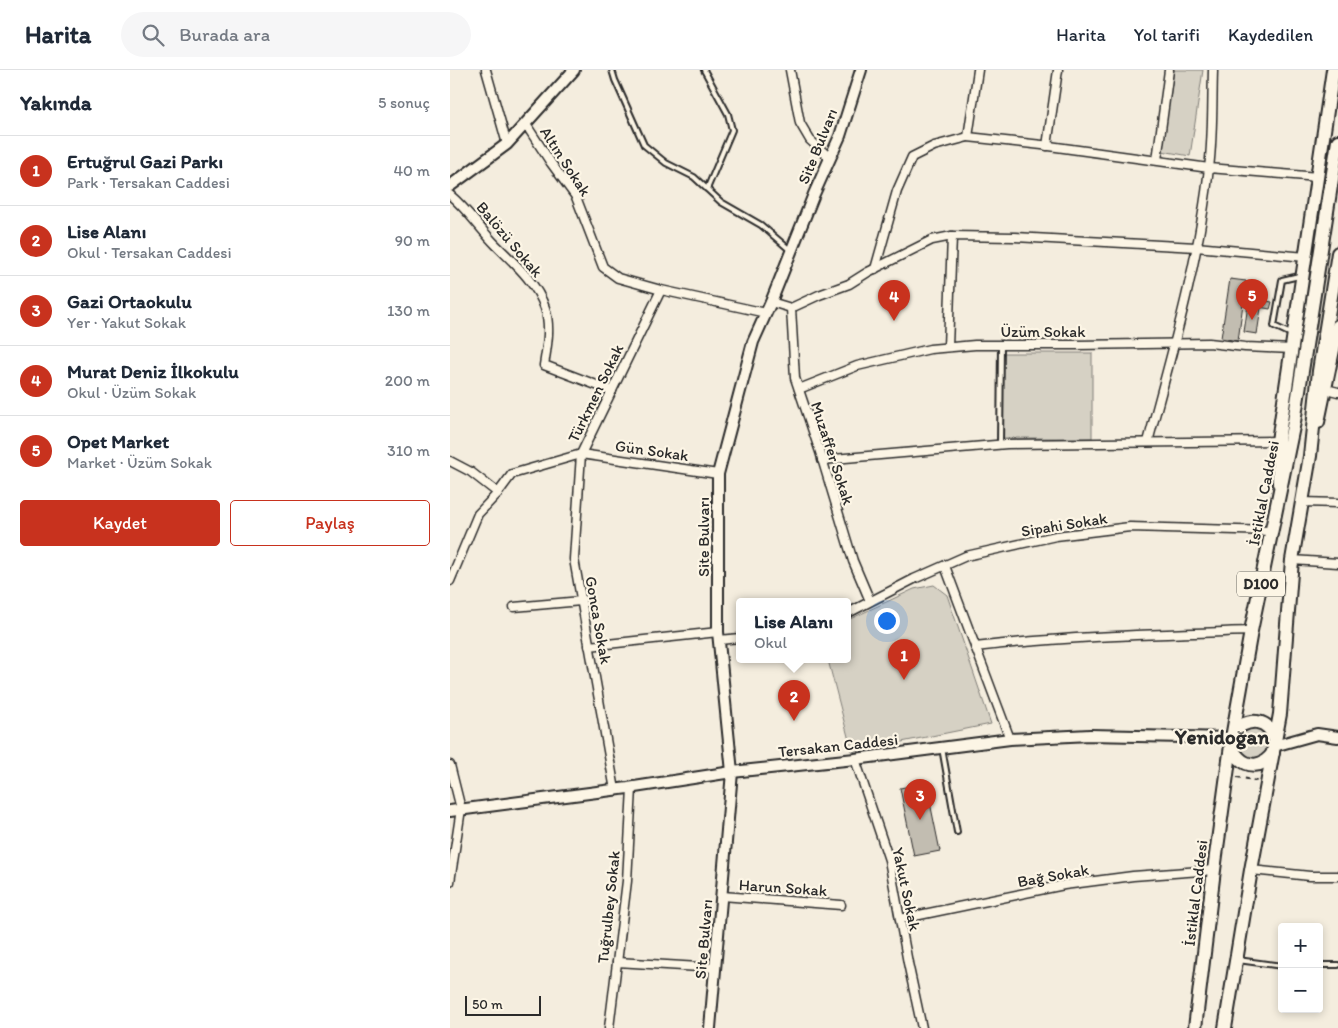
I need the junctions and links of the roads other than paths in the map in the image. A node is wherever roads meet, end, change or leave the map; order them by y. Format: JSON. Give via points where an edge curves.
{"nodes":[{"id":1,"x":486,"y":70,"type":"edge"},
{"id":2,"x":574,"y":70,"type":"edge"},
{"id":3,"x":612,"y":70,"type":"edge"},
{"id":4,"x":704,"y":70,"type":"edge"},
{"id":5,"x":790,"y":70,"type":"edge"},
{"id":6,"x":861,"y":70,"type":"edge"},
{"id":7,"x":978,"y":70,"type":"edge"},
{"id":8,"x":1058,"y":70,"type":"edge"},
{"id":9,"x":1169,"y":70,"type":"edge"},
{"id":10,"x":1213,"y":70,"type":"edge"},
{"id":11,"x":1333,"y":70,"type":"edge"},
{"id":12,"x":525,"y":123,"type":"junction"},
{"id":13,"x":968,"y":137,"type":"junction"},
{"id":14,"x":1338,"y":141,"type":"edge"},
{"id":15,"x":507,"y":144,"type":"junction"},
{"id":16,"x":1047,"y":146,"type":"junction"},
{"id":17,"x":830,"y":158,"type":"junction"},
{"id":18,"x":1157,"y":160,"type":"junction"},
{"id":19,"x":1209,"y":168,"type":"junction"},
{"id":20,"x":1318,"y":177,"type":"junction"},
{"id":21,"x":450,"y":186,"type":"edge"},
{"id":22,"x":707,"y":189,"type":"junction"},
{"id":23,"x":450,"y":195,"type":"edge"},
{"id":24,"x":952,"y":236,"type":"junction"},
{"id":25,"x":1196,"y":247,"type":"junction"},
{"id":26,"x":791,"y":251,"type":"junction"},
{"id":27,"x":1338,"y":253,"type":"edge"},
{"id":28,"x":1306,"y":257,"type":"junction"},
{"id":29,"x":875,"y":269,"type":"junction"},
{"id":30,"x":1303,"y":275,"type":"junction"},
{"id":31,"x":661,"y":290,"type":"junction"},
{"id":32,"x":771,"y":302,"type":"junction"},
{"id":33,"x":790,"y":308,"type":"junction"},
{"id":34,"x":766,"y":313,"type":"junction"},
{"id":35,"x":1338,"y":326,"type":"edge"},
{"id":36,"x":1295,"y":336,"type":"junction"},
{"id":37,"x":1175,"y":343,"type":"junction"},
{"id":38,"x":1001,"y":345,"type":"junction"},
{"id":39,"x":948,"y":347,"type":"junction"},
{"id":40,"x":1293,"y":349,"type":"junction"},
{"id":41,"x":799,"y":389,"type":"junction"},
{"id":42,"x":1332,"y":390,"type":"edge"},
{"id":43,"x":612,"y":391,"type":"junction"},
{"id":44,"x":1278,"y":441,"type":"junction"},
{"id":45,"x":1148,"y":442,"type":"junction"},
{"id":46,"x":1000,"y":445,"type":"junction"},
{"id":47,"x":581,"y":454,"type":"junction"},
{"id":48,"x":1310,"y":456,"type":"junction"},
{"id":49,"x":822,"y":460,"type":"junction"},
{"id":50,"x":450,"y":461,"type":"edge"},
{"id":51,"x":718,"y":474,"type":"junction"},
{"id":52,"x":498,"y":493,"type":"junction"},
{"id":53,"x":1279,"y":501,"type":"junction"},
{"id":54,"x":1302,"y":502,"type":"junction"},
{"id":55,"x":1338,"y":503,"type":"edge"},
{"id":56,"x":1272,"y":531,"type":"junction"},
{"id":57,"x":1292,"y":560,"type":"junction"},
{"id":58,"x":1338,"y":563,"type":"edge"},
{"id":59,"x":945,"y":566,"type":"junction"},
{"id":60,"x":450,"y":582,"type":"edge"},
{"id":61,"x":582,"y":601,"type":"junction"},
{"id":62,"x":870,"y":601,"type":"junction"},
{"id":63,"x":514,"y":607,"type":"dead end"},
{"id":64,"x":851,"y":611,"type":"edge"},
{"id":65,"x":1251,"y":631,"type":"junction"},
{"id":66,"x":719,"y":636,"type":"junction"},
{"id":67,"x":736,"y":638,"type":"edge"},
{"id":68,"x":589,"y":646,"type":"junction"},
{"id":69,"x":976,"y":647,"type":"junction"},
{"id":70,"x":1338,"y":736,"type":"edge"},
{"id":71,"x":1232,"y":738,"type":"junction"},
{"id":72,"x":1010,"y":739,"type":"junction"},
{"id":73,"x":1274,"y":746,"type":"junction"},
{"id":74,"x":942,"y":748,"type":"junction"},
{"id":75,"x":855,"y":759,"type":"junction"},
{"id":76,"x":450,"y":765,"type":"edge"},
{"id":77,"x":732,"y":772,"type":"junction"},
{"id":78,"x":632,"y":788,"type":"junction"},
{"id":79,"x":615,"y":790,"type":"junction"},
{"id":80,"x":461,"y":809,"type":"junction"},
{"id":81,"x":450,"y":811,"type":"edge"},
{"id":82,"x":957,"y":832,"type":"dead end"},
{"id":83,"x":1214,"y":870,"type":"junction"},
{"id":84,"x":1251,"y":870,"type":"junction"},
{"id":85,"x":1338,"y":876,"type":"edge"},
{"id":86,"x":450,"y":882,"type":"edge"},
{"id":87,"x":722,"y":896,"type":"junction"},
{"id":88,"x":841,"y":905,"type":"dead end"},
{"id":89,"x":900,"y":920,"type":"junction"},
{"id":90,"x":1236,"y":960,"type":"junction"},
{"id":91,"x":617,"y":962,"type":"junction"},
{"id":92,"x":1278,"y":965,"type":"edge"},
{"id":93,"x":1323,"y":965,"type":"edge"},
{"id":94,"x":1338,"y":965,"type":"edge"},
{"id":95,"x":716,"y":968,"type":"junction"},
{"id":96,"x":609,"y":1028,"type":"edge"},
{"id":97,"x":710,"y":1028,"type":"edge"},
{"id":98,"x":922,"y":1028,"type":"edge"},
{"id":99,"x":1195,"y":1028,"type":"edge"},
{"id":100,"x":1225,"y":1028,"type":"edge"}],
"edges":[{"from":1,"to":15,"type":"street"},
{"from":2,"to":12,"type":"street"},
{"from":3,"to":22,"type":"lane","via":[[644,145]]},
{"from":4,"to":22,"type":"lane","via":[[728,114],[732,130]]},
{"from":5,"to":17,"type":"street","via":[[800,123],[810,140]]},
{"from":6,"to":17,"type":"street","name":"Site Bulvarı"},
{"from":7,"to":13,"type":"street"},
{"from":8,"to":16,"type":"street"},
{"from":9,"to":18,"type":"street"},
{"from":10,"to":19,"type":"street"},
{"from":11,"to":20,"type":"main road"},
{"from":12,"to":15,"type":"street"},
{"from":12,"to":31,"type":"street","name":"Altın Sokak","via":[[576,197],[603,267],[618,278]]},
{"from":13,"to":16,"type":"street"},
{"from":13,"to":29,"type":"street","via":[[934,146],[912,157],[897,191]]},
{"from":14,"to":53,"type":"main road","name":"İstiklal Caddesi","number":"D100"},
{"from":15,"to":21,"type":"street"},
{"from":16,"to":18,"type":"street"},
{"from":17,"to":26,"type":"street","name":"Site Bulvarı"},
{"from":18,"to":19,"type":"street"},
{"from":19,"to":20,"type":"street"},
{"from":19,"to":25,"type":"street"},
{"from":20,"to":28,"type":"main road"},
{"from":22,"to":26,"type":"lane","via":[[721,202],[761,225]]},
{"from":23,"to":43,"type":"street","name":"Balözü Sokak","via":[[512,259],[545,307],[549,326],[544,365]]},
{"from":24,"to":25,"type":"street"},
{"from":24,"to":29,"type":"street","via":[[932,240]]},
{"from":24,"to":39,"type":"street"},
{"from":25,"to":28,"type":"street"},
{"from":25,"to":37,"type":"street"},
{"from":26,"to":32,"type":"street","name":"Site Bulvarı"},
{"from":27,"to":48,"type":"main road","number":"D100","via":[[1319,371]]},
{"from":28,"to":30,"type":"main road"},
{"from":29,"to":33,"type":"street","via":[[849,284]]},
{"from":30,"to":36,"type":"main road"},
{"from":30,"to":36,"type":"lane","via":[[1282,280],[1274,326]]},
{"from":31,"to":34,"type":"street"},
{"from":31,"to":43,"type":"street","name":"Türkmen Sokak"},
{"from":32,"to":33,"type":"street"},
{"from":32,"to":34,"type":"street","name":"Site Bulvarı"},
{"from":33,"to":41,"type":"street","name":"Muzaffer Sokak","via":[[795,378]]},
{"from":34,"to":51,"type":"street","name":"Site Bulvarı","via":[[753,342]]},
{"from":35,"to":42,"type":"main road"},
{"from":36,"to":40,"type":"main road"},
{"from":37,"to":38,"type":"street","name":"Üzüm Sokak"},
{"from":37,"to":40,"type":"street","name":"Üzüm Sokak"},
{"from":37,"to":45,"type":"street"},
{"from":38,"to":39,"type":"street","name":"Üzüm Sokak"},
{"from":38,"to":46,"type":"lane"},
{"from":39,"to":41,"type":"street","name":"Üzüm Sokak","via":[[857,366]]},
{"from":40,"to":44,"type":"main road"},
{"from":41,"to":49,"type":"street","name":"Muzaffer Sokak"},
{"from":42,"to":48,"type":"main road"},
{"from":43,"to":47,"type":"street","name":"Türkmen Sokak"},
{"from":44,"to":45,"type":"street"},
{"from":44,"to":53,"type":"main road"},
{"from":45,"to":46,"type":"street"},
{"from":46,"to":49,"type":"street"},
{"from":47,"to":51,"type":"street","name":"Gün Sokak"},
{"from":47,"to":52,"type":"street","name":"Türkmen Sokak","via":[[512,474]]},
{"from":47,"to":61,"type":"street","name":"Gonca Sokak","via":[[574,559]]},
{"from":48,"to":54,"type":"main road","number":"D100"},
{"from":49,"to":62,"type":"street","name":"Muzaffer Sokak","via":[[853,561]]},
{"from":50,"to":52,"type":"street"},
{"from":51,"to":66,"type":"street","name":"Site Bulvarı"},
{"from":52,"to":60,"type":"street","name":"Türkmen Sokak","via":[[478,514]]},
{"from":53,"to":56,"type":"main road","name":"İstiklal Caddesi","number":"D100"},
{"from":54,"to":55,"type":"street"},
{"from":54,"to":57,"type":"main road","number":"D100"},
{"from":56,"to":59,"type":"street","name":"Sipahi Sokak","via":[[1130,527],[1056,536],[966,556]]},
{"from":56,"to":65,"type":"main road","name":"İstiklal Caddesi","number":"D100"},
{"from":57,"to":58,"type":"street"},
{"from":57,"to":73,"type":"main road","number":"D100","via":[[1280,714]]},
{"from":59,"to":62,"type":"street","name":"Sipahi Sokak"},
{"from":59,"to":69,"type":"street"},
{"from":61,"to":63,"type":"street"},
{"from":61,"to":68,"type":"street","name":"Gonca Sokak"},
{"from":62,"to":64,"type":"street","name":"Sipahi Sokak"},
{"from":65,"to":69,"type":"street","via":[[1110,636]]},
{"from":65,"to":71,"type":"main road","name":"İstiklal Caddesi","number":"D100"},
{"from":66,"to":67,"type":"street"},
{"from":66,"to":68,"type":"street"},
{"from":66,"to":77,"type":"street","name":"Site Bulvarı"},
{"from":68,"to":79,"type":"street","name":"Gonca Sokak"},
{"from":69,"to":72,"type":"street"},
{"from":70,"to":73,"type":"street","via":[[1317,734]]},
{"from":71,"to":72,"type":"street","name":"Tersakan Caddesi","via":[[1090,735]]},
{"from":71,"to":73,"type":"main road","via":[[1244,724],[1257,722],[1269,728]]},
{"from":71,"to":73,"type":"main road","via":[[1235,754],[1246,764],[1261,764],[1267,760]]},
{"from":71,"to":83,"type":"main road","name":"İstiklal Caddesi","number":"D100"},
{"from":72,"to":74,"type":"street","name":"Tersakan Caddesi"},
{"from":73,"to":84,"type":"main road","number":"D100"},
{"from":74,"to":75,"type":"street","name":"Tersakan Caddesi"},
{"from":74,"to":82,"type":"lane"},
{"from":75,"to":77,"type":"street","name":"Tersakan Caddesi"},
{"from":75,"to":89,"type":"street","name":"Yakut Sokak","via":[[889,860]]},
{"from":76,"to":80,"type":"street"},
{"from":77,"to":78,"type":"street","name":"Tersakan Caddesi"},
{"from":77,"to":87,"type":"street","name":"Site Bulvarı"},
{"from":78,"to":79,"type":"street","name":"Tersakan Caddesi"},
{"from":78,"to":91,"type":"street","name":"Tuğrulbey Sokak","via":[[627,882]]},
{"from":79,"to":80,"type":"street","name":"Tersakan Caddesi"},
{"from":80,"to":81,"type":"street","name":"Tersakan Caddesi"},
{"from":80,"to":86,"type":"street"},
{"from":83,"to":89,"type":"street","name":"Bağ Sokak","via":[[1064,885]]},
{"from":83,"to":99,"type":"main road","name":"İstiklal Caddesi","number":"D100"},
{"from":84,"to":85,"type":"street"},
{"from":84,"to":90,"type":"main road","number":"D100"},
{"from":87,"to":88,"type":"street","name":"Harun Sokak"},
{"from":87,"to":95,"type":"street","name":"Site Bulvarı"},
{"from":89,"to":98,"type":"street","name":"Yakut Sokak"},
{"from":90,"to":92,"type":"lane"},
{"from":90,"to":100,"type":"main road","number":"D100"},
{"from":91,"to":95,"type":"street"},
{"from":91,"to":96,"type":"street","name":"Tuğrulbey Sokak"},
{"from":93,"to":94,"type":"lane"},
{"from":95,"to":97,"type":"street","name":"Site Bulvarı"}]}
